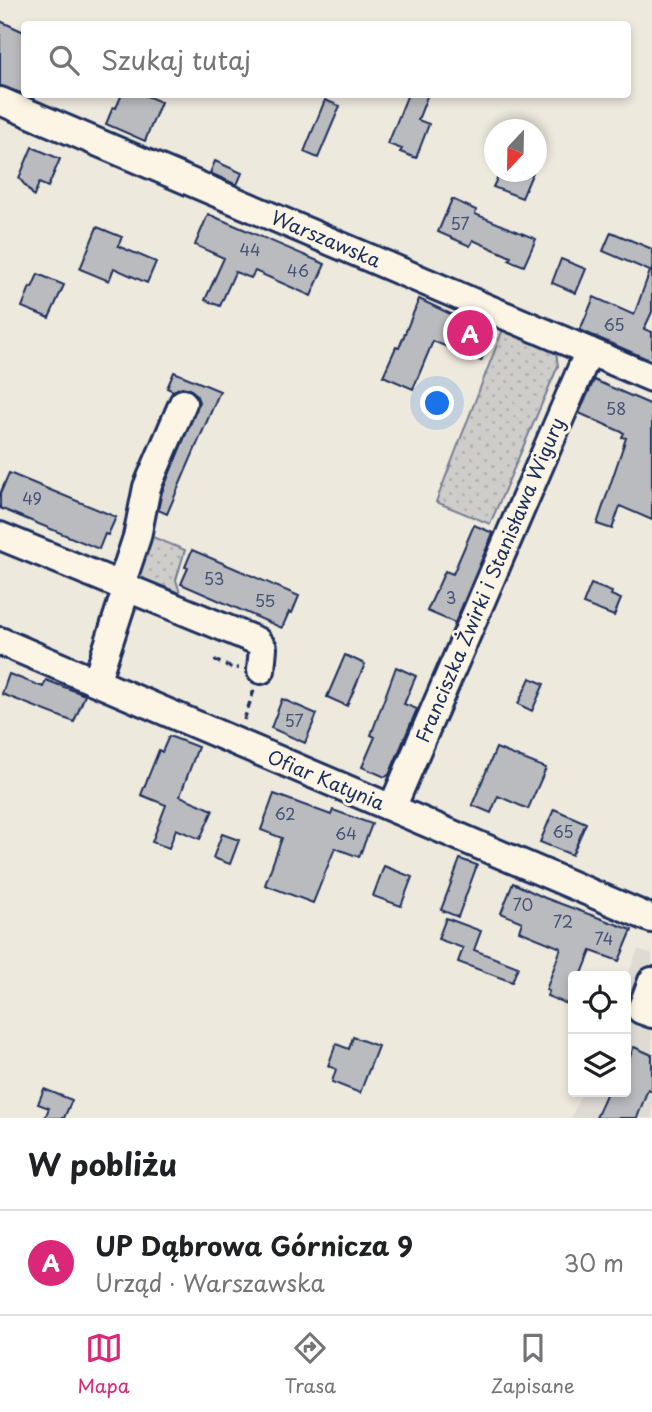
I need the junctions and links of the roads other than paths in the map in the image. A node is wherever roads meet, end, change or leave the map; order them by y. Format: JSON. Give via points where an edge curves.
{"nodes":[{"id":1,"x":0,"y":101,"type":"edge"},
{"id":2,"x":589,"y":351,"type":"junction"},
{"id":3,"x":652,"y":379,"type":"edge"},
{"id":4,"x":183,"y":403,"type":"dead end"},
{"id":5,"x":0,"y":536,"type":"edge"},
{"id":6,"x":124,"y":586,"type":"junction"},
{"id":7,"x":0,"y":641,"type":"edge"},
{"id":8,"x":261,"y":670,"type":"road end"},
{"id":9,"x":96,"y":682,"type":"junction"},
{"id":10,"x":392,"y":808,"type":"junction"},
{"id":11,"x":652,"y":919,"type":"edge"},
{"id":12,"x":652,"y":981,"type":"edge"},
{"id":13,"x":652,"y":1014,"type":"edge"}],
"edges":[{"from":1,"to":2,"type":"street","name":"Warszawska"},
{"from":2,"to":3,"type":"street","name":"Warszawska"},
{"from":2,"to":10,"type":"street","name":"Franciszka Żwirki i Stanisława Wigury"},
{"from":4,"to":6,"type":"street","via":[[147,487]]},
{"from":5,"to":6,"type":"street"},
{"from":6,"to":8,"type":"street","via":[[257,640],[263,648]]},
{"from":6,"to":9,"type":"street"},
{"from":7,"to":9,"type":"street","name":"Ofiar Katynia"},
{"from":9,"to":10,"type":"street","name":"Ofiar Katynia"},
{"from":10,"to":11,"type":"street","name":"Ofiar Katynia"},
{"from":12,"to":13,"type":"street","via":[[641,1010]]}]}
